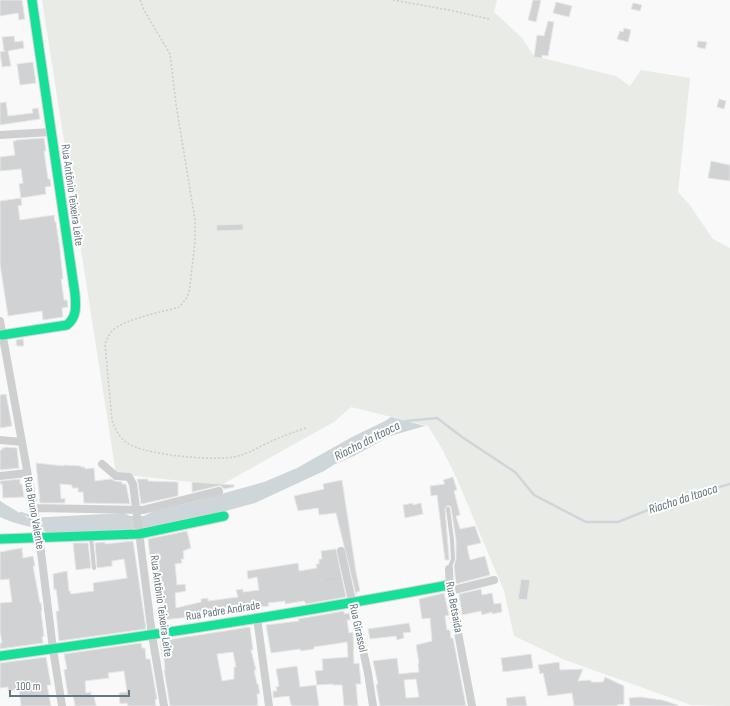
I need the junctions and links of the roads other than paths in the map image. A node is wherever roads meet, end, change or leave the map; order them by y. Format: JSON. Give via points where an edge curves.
{"nodes":[{"id":1,"x":32,"y":0,"type":"edge"},
{"id":2,"x":51,"y":132,"type":"junction"},
{"id":3,"x":0,"y":135,"type":"edge"},
{"id":4,"x":0,"y":321,"type":"edge"},
{"id":5,"x":2,"y":335,"type":"junction"},
{"id":6,"x":0,"y":440,"type":"edge"},
{"id":7,"x":22,"y":442,"type":"junction"},
{"id":8,"x":102,"y":464,"type":"dead end"},
{"id":9,"x":27,"y":473,"type":"junction"},
{"id":10,"x":0,"y":476,"type":"edge"},
{"id":11,"x":219,"y":491,"type":"dead end"},
{"id":12,"x":448,"y":509,"type":"dead end"},
{"id":13,"x":34,"y":510,"type":"junction"},
{"id":14,"x":136,"y":511,"type":"junction"},
{"id":15,"x":224,"y":516,"type":"dead end"},
{"id":16,"x":139,"y":532,"type":"junction"},
{"id":17,"x":91,"y":536,"type":"junction"},
{"id":18,"x":39,"y":537,"type":"junction"},
{"id":19,"x":0,"y":539,"type":"edge"},
{"id":20,"x":341,"y":551,"type":"dead end"},
{"id":21,"x":94,"y":568,"type":"dead end"},
{"id":22,"x":449,"y":569,"type":"joint"},
{"id":23,"x":494,"y":580,"type":"dead end"},
{"id":24,"x":450,"y":588,"type":"junction"},
{"id":25,"x":353,"y":603,"type":"junction"},
{"id":26,"x":257,"y":618,"type":"junction"},
{"id":27,"x":152,"y":635,"type":"junction"},
{"id":28,"x":53,"y":649,"type":"junction"},
{"id":29,"x":0,"y":656,"type":"edge"},
{"id":30,"x":62,"y":706,"type":"edge"},
{"id":31,"x":164,"y":706,"type":"edge"},
{"id":32,"x":269,"y":706,"type":"edge"},
{"id":33,"x":373,"y":706,"type":"edge"},
{"id":34,"x":472,"y":706,"type":"edge"}],
"edges":[{"from":1,"to":2,"type":"street","name":"Rua Antônio Teixeira Leite"},
{"from":2,"to":3,"type":"street"},
{"from":2,"to":5,"type":"street","name":"Rua Antônio Teixeira Leite","via":[[76,316],[67,326]]},
{"from":4,"to":5,"type":"street","name":"Rua Bruno Valente"},
{"from":5,"to":7,"type":"street","name":"Rua Bruno Valente"},
{"from":6,"to":7,"type":"street"},
{"from":7,"to":9,"type":"street","name":"Rua Bruno Valente"},
{"from":8,"to":14,"type":"street","name":"Rua Antônio Teixeira Leite","via":[[116,476],[130,478]]},
{"from":9,"to":10,"type":"street"},
{"from":9,"to":13,"type":"street","name":"Rua Bruno Valente"},
{"from":11,"to":14,"type":"street"},
{"from":12,"to":22,"type":"lane","name":"Rua Betsaida","via":[[453,559]]},
{"from":13,"to":14,"type":"street"},
{"from":13,"to":18,"type":"street","name":"Rua Bruno Valente"},
{"from":14,"to":16,"type":"street","name":"Rua Antônio Teixeira Leite"},
{"from":15,"to":16,"type":"street"},
{"from":16,"to":17,"type":"street"},
{"from":16,"to":27,"type":"street","name":"Rua Antônio Teixeira Leite"},
{"from":17,"to":18,"type":"street"},
{"from":17,"to":21,"type":"lane"},
{"from":18,"to":19,"type":"street"},
{"from":18,"to":28,"type":"street","name":"Rua Bruno Valente"},
{"from":20,"to":25,"type":"street","name":"Rua Girassol"},
{"from":22,"to":24,"type":"street","name":"Rua Betsaida"},
{"from":23,"to":24,"type":"street"},
{"from":24,"to":25,"type":"street","name":"Rua Padre Andrade"},
{"from":24,"to":34,"type":"street","name":"Rua Betsaida"},
{"from":25,"to":26,"type":"street","name":"Rua Padre Andrade"},
{"from":25,"to":33,"type":"street","name":"Rua Girassol"},
{"from":26,"to":27,"type":"street","name":"Rua Padre Andrade"},
{"from":26,"to":32,"type":"street"},
{"from":27,"to":28,"type":"street","name":"Rua Padre Andrade"},
{"from":27,"to":31,"type":"street","name":"Rua Antônio Teixeira Leite"},
{"from":28,"to":29,"type":"street","name":"Rua Padre Andrade"},
{"from":28,"to":30,"type":"street","name":"Rua Bruno Valente"}]}
